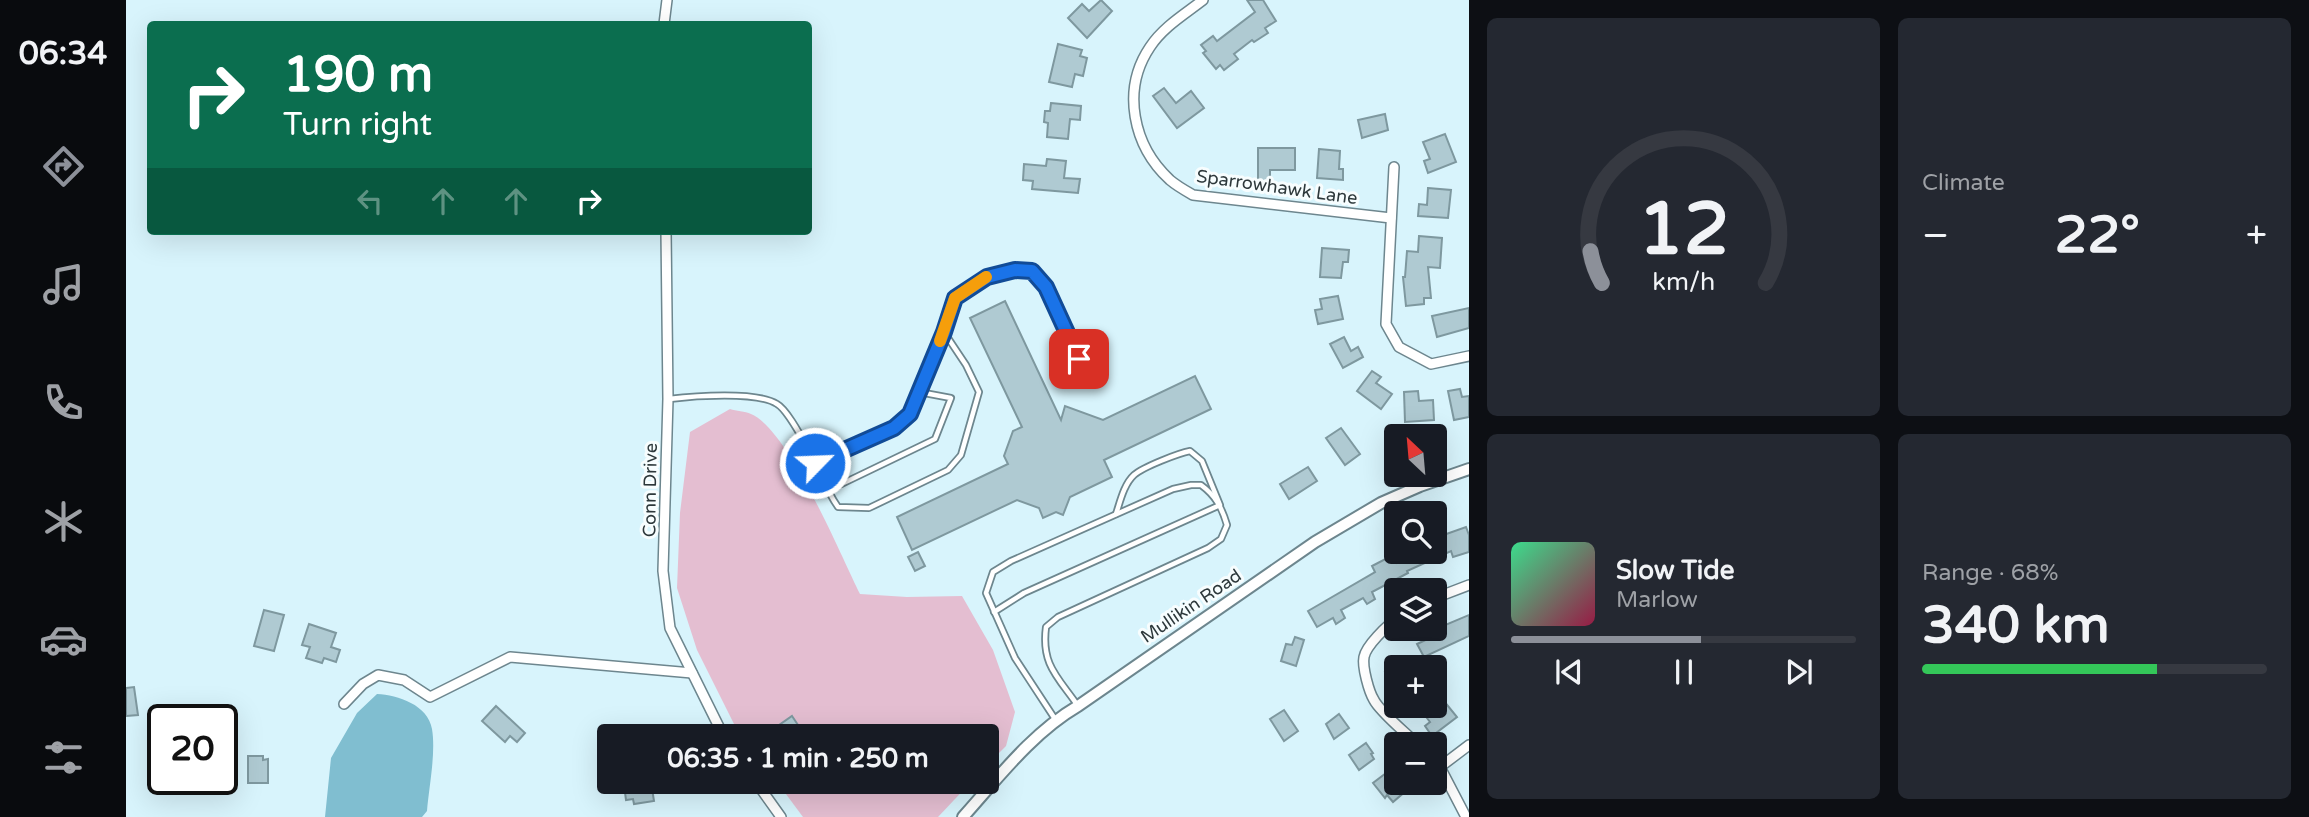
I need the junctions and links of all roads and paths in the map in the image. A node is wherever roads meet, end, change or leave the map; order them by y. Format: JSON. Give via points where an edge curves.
{"nodes":[{"id":1,"x":667,"y":0,"type":"edge"},
{"id":2,"x":1203,"y":0,"type":"edge"},
{"id":3,"x":664,"y":21,"type":"edge"},
{"id":4,"x":1394,"y":167,"type":"dead end"},
{"id":5,"x":1391,"y":218,"type":"junction"},
{"id":6,"x":666,"y":235,"type":"edge"},
{"id":7,"x":944,"y":332,"type":"junction"},
{"id":8,"x":1469,"y":356,"type":"edge"},
{"id":9,"x":1089,"y":383,"type":"dead end"},
{"id":10,"x":919,"y":392,"type":"junction"},
{"id":11,"x":668,"y":399,"type":"junction"},
{"id":12,"x":815,"y":463,"type":"junction"},
{"id":13,"x":1469,"y":469,"type":"edge"},
{"id":14,"x":827,"y":491,"type":"junction"},
{"id":15,"x":1220,"y":505,"type":"junction"},
{"id":16,"x":1116,"y":514,"type":"junction"},
{"id":17,"x":1469,"y":585,"type":"edge"},
{"id":18,"x":1447,"y":593,"type":"edge"},
{"id":19,"x":994,"y":612,"type":"junction"},
{"id":20,"x":1384,"y":629,"type":"edge"},
{"id":21,"x":692,"y":673,"type":"junction"},
{"id":22,"x":344,"y":704,"type":"dead end"},
{"id":23,"x":1078,"y":706,"type":"junction"},
{"id":24,"x":1056,"y":719,"type":"junction"},
{"id":25,"x":718,"y":724,"type":"edge"},
{"id":26,"x":1405,"y":732,"type":"edge"},
{"id":27,"x":1469,"y":745,"type":"edge"},
{"id":28,"x":1447,"y":758,"type":"edge"},
{"id":29,"x":1447,"y":781,"type":"edge"},
{"id":30,"x":765,"y":794,"type":"edge"},
{"id":31,"x":781,"y":817,"type":"edge"},
{"id":32,"x":963,"y":817,"type":"edge"},
{"id":33,"x":1466,"y":817,"type":"edge"}],
"edges":[{"from":1,"to":3,"type":"street"},
{"from":2,"to":5,"type":"street","name":"Sparrowhawk Lane","via":[[1150,47],[1135,79],[1134,112],[1140,140],[1156,164],[1193,195]]},
{"from":4,"to":5,"type":"street"},
{"from":5,"to":8,"type":"street","via":[[1386,324],[1399,347],[1431,364]]},
{"from":6,"to":11,"type":"street","name":"Conn Drive"},
{"from":7,"to":9,"type":"lane","via":[[955,298],[987,277],[1032,271],[1046,287]]},
{"from":7,"to":10,"type":"lane"},
{"from":7,"to":14,"type":"lane","via":[[979,392],[961,455],[948,470],[869,508],[838,507]]},
{"from":10,"to":12,"type":"lane","via":[[910,414],[894,428]]},
{"from":10,"to":14,"type":"lane","via":[[951,398],[935,439]]},
{"from":11,"to":12,"type":"lane","via":[[740,397],[778,404]]},
{"from":11,"to":21,"type":"street","name":"Conn Drive","via":[[663,571],[670,628]]},
{"from":12,"to":14,"type":"lane"},
{"from":13,"to":23,"type":"street","name":"Mullikin Road","via":[[1381,503],[1315,542]]},
{"from":15,"to":16,"type":"lane","via":[[1201,485],[1191,485]]},
{"from":15,"to":16,"type":"lane","via":[[1202,461],[1190,451],[1135,474]]},
{"from":15,"to":19,"type":"lane","via":[[1024,593]]},
{"from":15,"to":23,"type":"lane","via":[[1227,525],[1221,539],[1058,617],[1046,627],[1046,660]]},
{"from":16,"to":19,"type":"lane","via":[[993,572],[986,593]]},
{"from":17,"to":18,"type":"street"},
{"from":19,"to":24,"type":"lane","via":[[1015,658]]},
{"from":20,"to":26,"type":"street","via":[[1364,657],[1367,680],[1374,702]]},
{"from":21,"to":22,"type":"street","via":[[510,657],[430,697],[404,680],[378,675]]},
{"from":21,"to":25,"type":"street","name":"Conn Drive"},
{"from":23,"to":24,"type":"street","name":"Mullikin Road"},
{"from":24,"to":32,"type":"street","name":"Mullikin Road"},
{"from":27,"to":28,"type":"street"},
{"from":29,"to":33,"type":"street"},
{"from":30,"to":31,"type":"street"}]}
